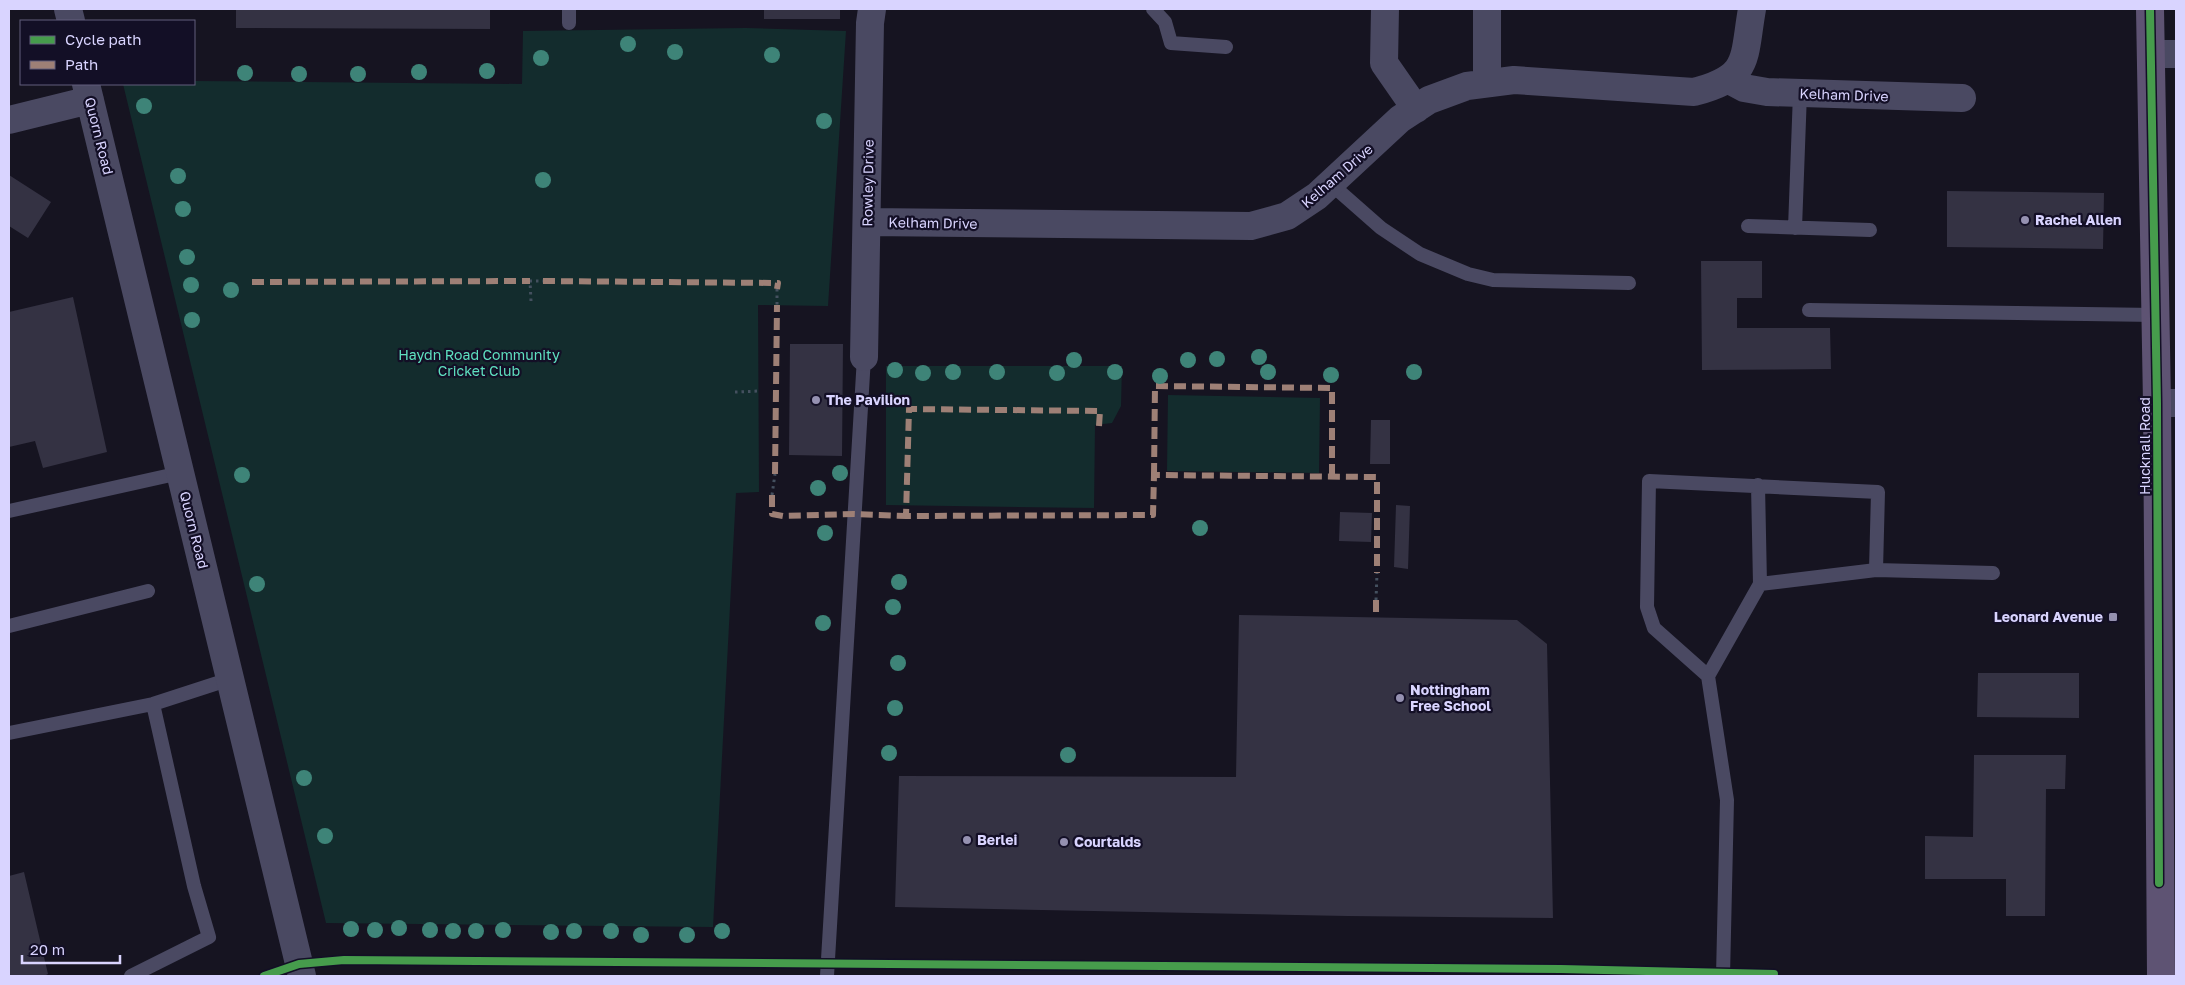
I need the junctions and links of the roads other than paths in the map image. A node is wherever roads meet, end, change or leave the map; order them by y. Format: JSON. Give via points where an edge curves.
{"nodes":[{"id":1,"x":569,"y":9,"type":"edge"},
{"id":2,"x":872,"y":9,"type":"edge"},
{"id":3,"x":1153,"y":9,"type":"edge"},
{"id":4,"x":1385,"y":9,"type":"edge"},
{"id":5,"x":1487,"y":9,"type":"edge"},
{"id":6,"x":1752,"y":9,"type":"edge"},
{"id":7,"x":2150,"y":9,"type":"edge"},
{"id":8,"x":569,"y":23,"type":"dead end"},
{"id":9,"x":1226,"y":46,"type":"dead end"},
{"id":10,"x":2163,"y":54,"type":"edge"},
{"id":11,"x":1728,"y":80,"type":"junction"},
{"id":12,"x":1487,"y":83,"type":"junction"},
{"id":13,"x":88,"y":92,"type":"edge"},
{"id":14,"x":1800,"y":93,"type":"junction"},
{"id":15,"x":1962,"y":98,"type":"dead end"},
{"id":16,"x":1416,"y":108,"type":"junction"},
{"id":17,"x":9,"y":120,"type":"edge"},
{"id":18,"x":1331,"y":184,"type":"junction"},
{"id":19,"x":867,"y":222,"type":"junction"},
{"id":20,"x":1748,"y":226,"type":"dead end"},
{"id":21,"x":1795,"y":228,"type":"junction"},
{"id":22,"x":1870,"y":230,"type":"dead end"},
{"id":23,"x":1629,"y":282,"type":"dead end"},
{"id":24,"x":1809,"y":310,"type":"dead end"},
{"id":25,"x":2156,"y":315,"type":"junction"},
{"id":26,"x":864,"y":357,"type":"joint"},
{"id":27,"x":2167,"y":403,"type":"edge"},
{"id":28,"x":180,"y":473,"type":"junction"},
{"id":29,"x":1758,"y":485,"type":"junction"},
{"id":30,"x":9,"y":511,"type":"edge"},
{"id":31,"x":1876,"y":570,"type":"junction"},
{"id":32,"x":1993,"y":573,"type":"dead end"},
{"id":33,"x":1760,"y":584,"type":"junction"},
{"id":34,"x":148,"y":591,"type":"dead end"},
{"id":35,"x":9,"y":626,"type":"edge"},
{"id":36,"x":1708,"y":676,"type":"junction"},
{"id":37,"x":230,"y":679,"type":"junction"},
{"id":38,"x":153,"y":704,"type":"junction"},
{"id":39,"x":9,"y":733,"type":"edge"},
{"id":40,"x":2167,"y":758,"type":"edge"},
{"id":41,"x":131,"y":976,"type":"edge"},
{"id":42,"x":302,"y":976,"type":"edge"},
{"id":43,"x":827,"y":976,"type":"edge"},
{"id":44,"x":1723,"y":976,"type":"edge"},
{"id":45,"x":2160,"y":976,"type":"edge"}],
"edges":[{"from":1,"to":8,"type":"lane"},
{"from":2,"to":19,"type":"street","name":"Rowley Drive"},
{"from":3,"to":9,"type":"lane","via":[[1165,22],[1171,43]]},
{"from":4,"to":16,"type":"street","via":[[1384,63]]},
{"from":5,"to":12,"type":"street"},
{"from":6,"to":11,"type":"street","via":[[1743,60]]},
{"from":7,"to":10,"type":"main road","name":"Hucknall Road"},
{"from":10,"to":25,"type":"main road","name":"Hucknall Road"},
{"from":11,"to":12,"type":"street","name":"Kelham Drive","via":[[1694,92],[1514,80]]},
{"from":11,"to":14,"type":"street","name":"Kelham Drive","via":[[1744,88],[1766,92]]},
{"from":12,"to":16,"type":"street","name":"Kelham Drive","via":[[1467,86]]},
{"from":13,"to":17,"type":"street"},
{"from":13,"to":28,"type":"street","name":"Quorn Road"},
{"from":14,"to":15,"type":"street","name":"Kelham Drive"},
{"from":14,"to":21,"type":"lane"},
{"from":16,"to":18,"type":"street","name":"Kelham Drive"},
{"from":18,"to":19,"type":"street","name":"Kelham Drive","via":[[1287,216],[1251,226]]},
{"from":18,"to":23,"type":"lane","via":[[1381,228],[1420,254],[1468,274],[1493,280]]},
{"from":19,"to":26,"type":"street","name":"Rowley Drive"},
{"from":20,"to":21,"type":"lane"},
{"from":21,"to":22,"type":"lane"},
{"from":24,"to":25,"type":"lane"},
{"from":25,"to":27,"type":"main road","name":"Hucknall Road"},
{"from":26,"to":43,"type":"lane"},
{"from":27,"to":40,"type":"main road","name":"Hucknall Road"},
{"from":28,"to":30,"type":"lane"},
{"from":28,"to":37,"type":"street","name":"Quorn Road"},
{"from":29,"to":31,"type":"lane","via":[[1878,492]]},
{"from":29,"to":33,"type":"lane"},
{"from":29,"to":36,"type":"lane","via":[[1649,481],[1647,607],[1654,628]]},
{"from":31,"to":32,"type":"lane"},
{"from":31,"to":33,"type":"lane"},
{"from":33,"to":36,"type":"lane"},
{"from":34,"to":35,"type":"lane"},
{"from":36,"to":44,"type":"lane","via":[[1727,800]]},
{"from":37,"to":38,"type":"lane"},
{"from":37,"to":42,"type":"street","name":"Quorn Road"},
{"from":38,"to":39,"type":"lane"},
{"from":38,"to":41,"type":"lane","via":[[194,886],[209,937]]},
{"from":40,"to":45,"type":"main road","name":"Hucknall Road"}]}
